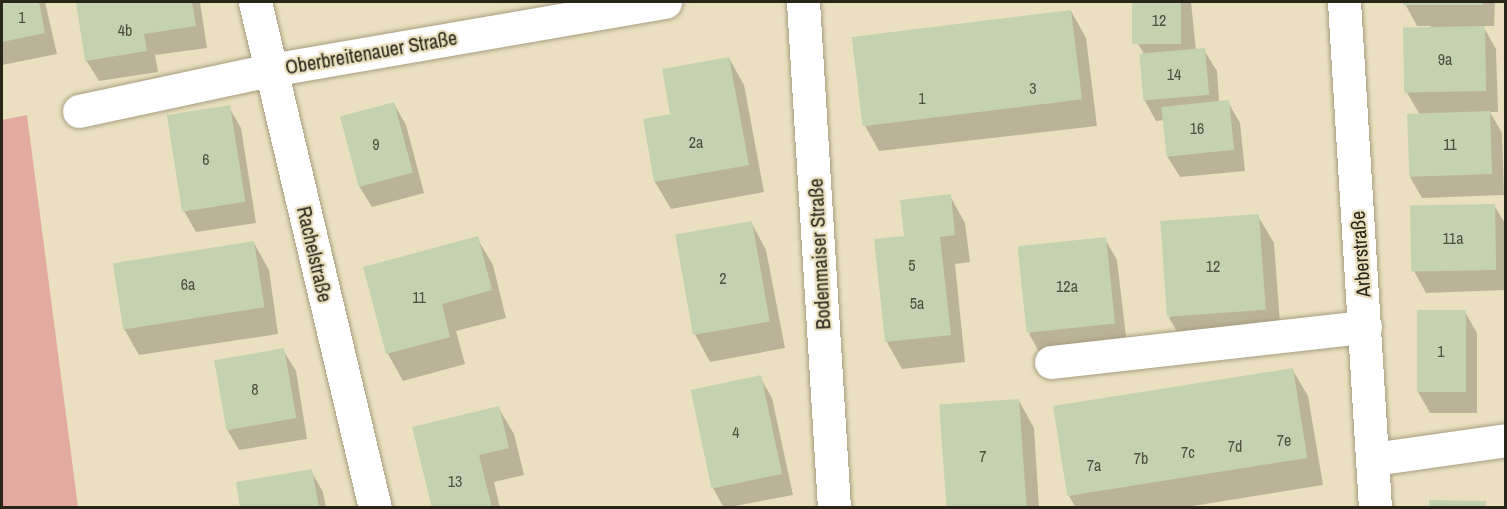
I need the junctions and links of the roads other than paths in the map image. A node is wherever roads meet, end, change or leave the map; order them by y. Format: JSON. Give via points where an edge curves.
{"nodes":[{"id":1,"x":255,"y":2,"type":"edge"},
{"id":2,"x":665,"y":2,"type":"edge"},
{"id":3,"x":803,"y":2,"type":"edge"},
{"id":4,"x":1344,"y":2,"type":"edge"},
{"id":5,"x":272,"y":70,"type":"junction"},
{"id":6,"x":79,"y":111,"type":"dead end"},
{"id":7,"x":1365,"y":327,"type":"junction"},
{"id":8,"x":1051,"y":362,"type":"dead end"},
{"id":9,"x":1506,"y":440,"type":"edge"},
{"id":10,"x":1373,"y":459,"type":"junction"},
{"id":11,"x":375,"y":507,"type":"edge"},
{"id":12,"x":834,"y":507,"type":"edge"},
{"id":13,"x":1375,"y":507,"type":"edge"}],
"edges":[{"from":1,"to":5,"type":"street","name":"Rachelstraße"},
{"from":2,"to":5,"type":"street","name":"Oberbreitenauer Straße"},
{"from":3,"to":12,"type":"street","name":"Bodenmaiser Straße"},
{"from":4,"to":7,"type":"street","name":"Arberstraße"},
{"from":5,"to":6,"type":"street","name":"Oberbreitenauer Straße"},
{"from":5,"to":11,"type":"street","name":"Rachelstraße"},
{"from":7,"to":8,"type":"street"},
{"from":7,"to":10,"type":"street","name":"Arberstraße"},
{"from":9,"to":10,"type":"street"},
{"from":10,"to":13,"type":"street","name":"Arberstraße"}]}
